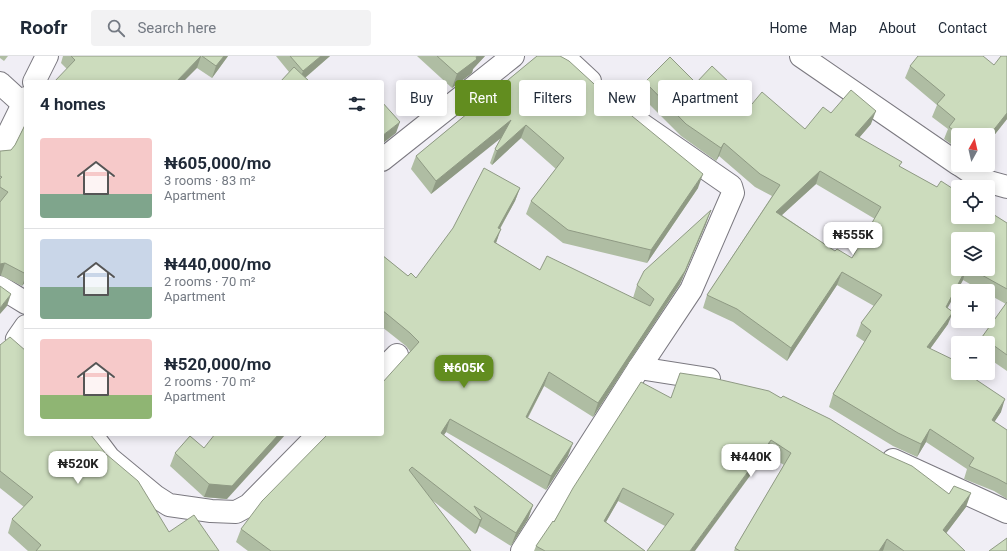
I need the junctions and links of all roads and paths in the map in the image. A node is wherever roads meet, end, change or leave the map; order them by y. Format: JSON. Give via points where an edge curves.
{"nodes":[{"id":1,"x":47,"y":56,"type":"edge"},
{"id":2,"x":513,"y":56,"type":"edge"},
{"id":3,"x":563,"y":56,"type":"edge"},
{"id":4,"x":801,"y":56,"type":"edge"},
{"id":5,"x":35,"y":80,"type":"edge"},
{"id":6,"x":0,"y":83,"type":"edge"},
{"id":7,"x":24,"y":101,"type":"edge"},
{"id":8,"x":0,"y":151,"type":"edge"},
{"id":9,"x":384,"y":158,"type":"edge"},
{"id":10,"x":951,"y":159,"type":"edge"},
{"id":11,"x":970,"y":172,"type":"edge"},
{"id":12,"x":1007,"y":187,"type":"edge"},
{"id":13,"x":0,"y":287,"type":"edge"},
{"id":14,"x":24,"y":302,"type":"edge"},
{"id":15,"x":24,"y":329,"type":"edge"},
{"id":16,"x":24,"y":348,"type":"edge"},
{"id":17,"x":639,"y":368,"type":"junction"},
{"id":18,"x":731,"y":384,"type":"edge"},
{"id":19,"x":92,"y":436,"type":"edge"},
{"id":20,"x":317,"y":436,"type":"edge"},
{"id":21,"x":875,"y":449,"type":"edge"},
{"id":22,"x":1007,"y":512,"type":"edge"},
{"id":23,"x":522,"y":551,"type":"edge"}],
"edges":[{"from":1,"to":5,"type":"street"},
{"from":2,"to":9,"type":"street"},
{"from":3,"to":17,"type":"street","via":[[608,98],[731,186],[733,193],[691,290]]},
{"from":4,"to":10,"type":"street"},
{"from":6,"to":7,"type":"street"},
{"from":7,"to":8,"type":"street"},
{"from":11,"to":12,"type":"street","via":[[982,180]]},
{"from":13,"to":14,"type":"street"},
{"from":15,"to":16,"type":"street","via":[[18,338]]},
{"from":17,"to":18,"type":"street"},
{"from":17,"to":23,"type":"street"},
{"from":19,"to":20,"type":"street","via":[[109,458],[169,505],[211,512],[236,512],[249,505]]},
{"from":21,"to":22,"type":"street","via":[[887,457]]}]}
